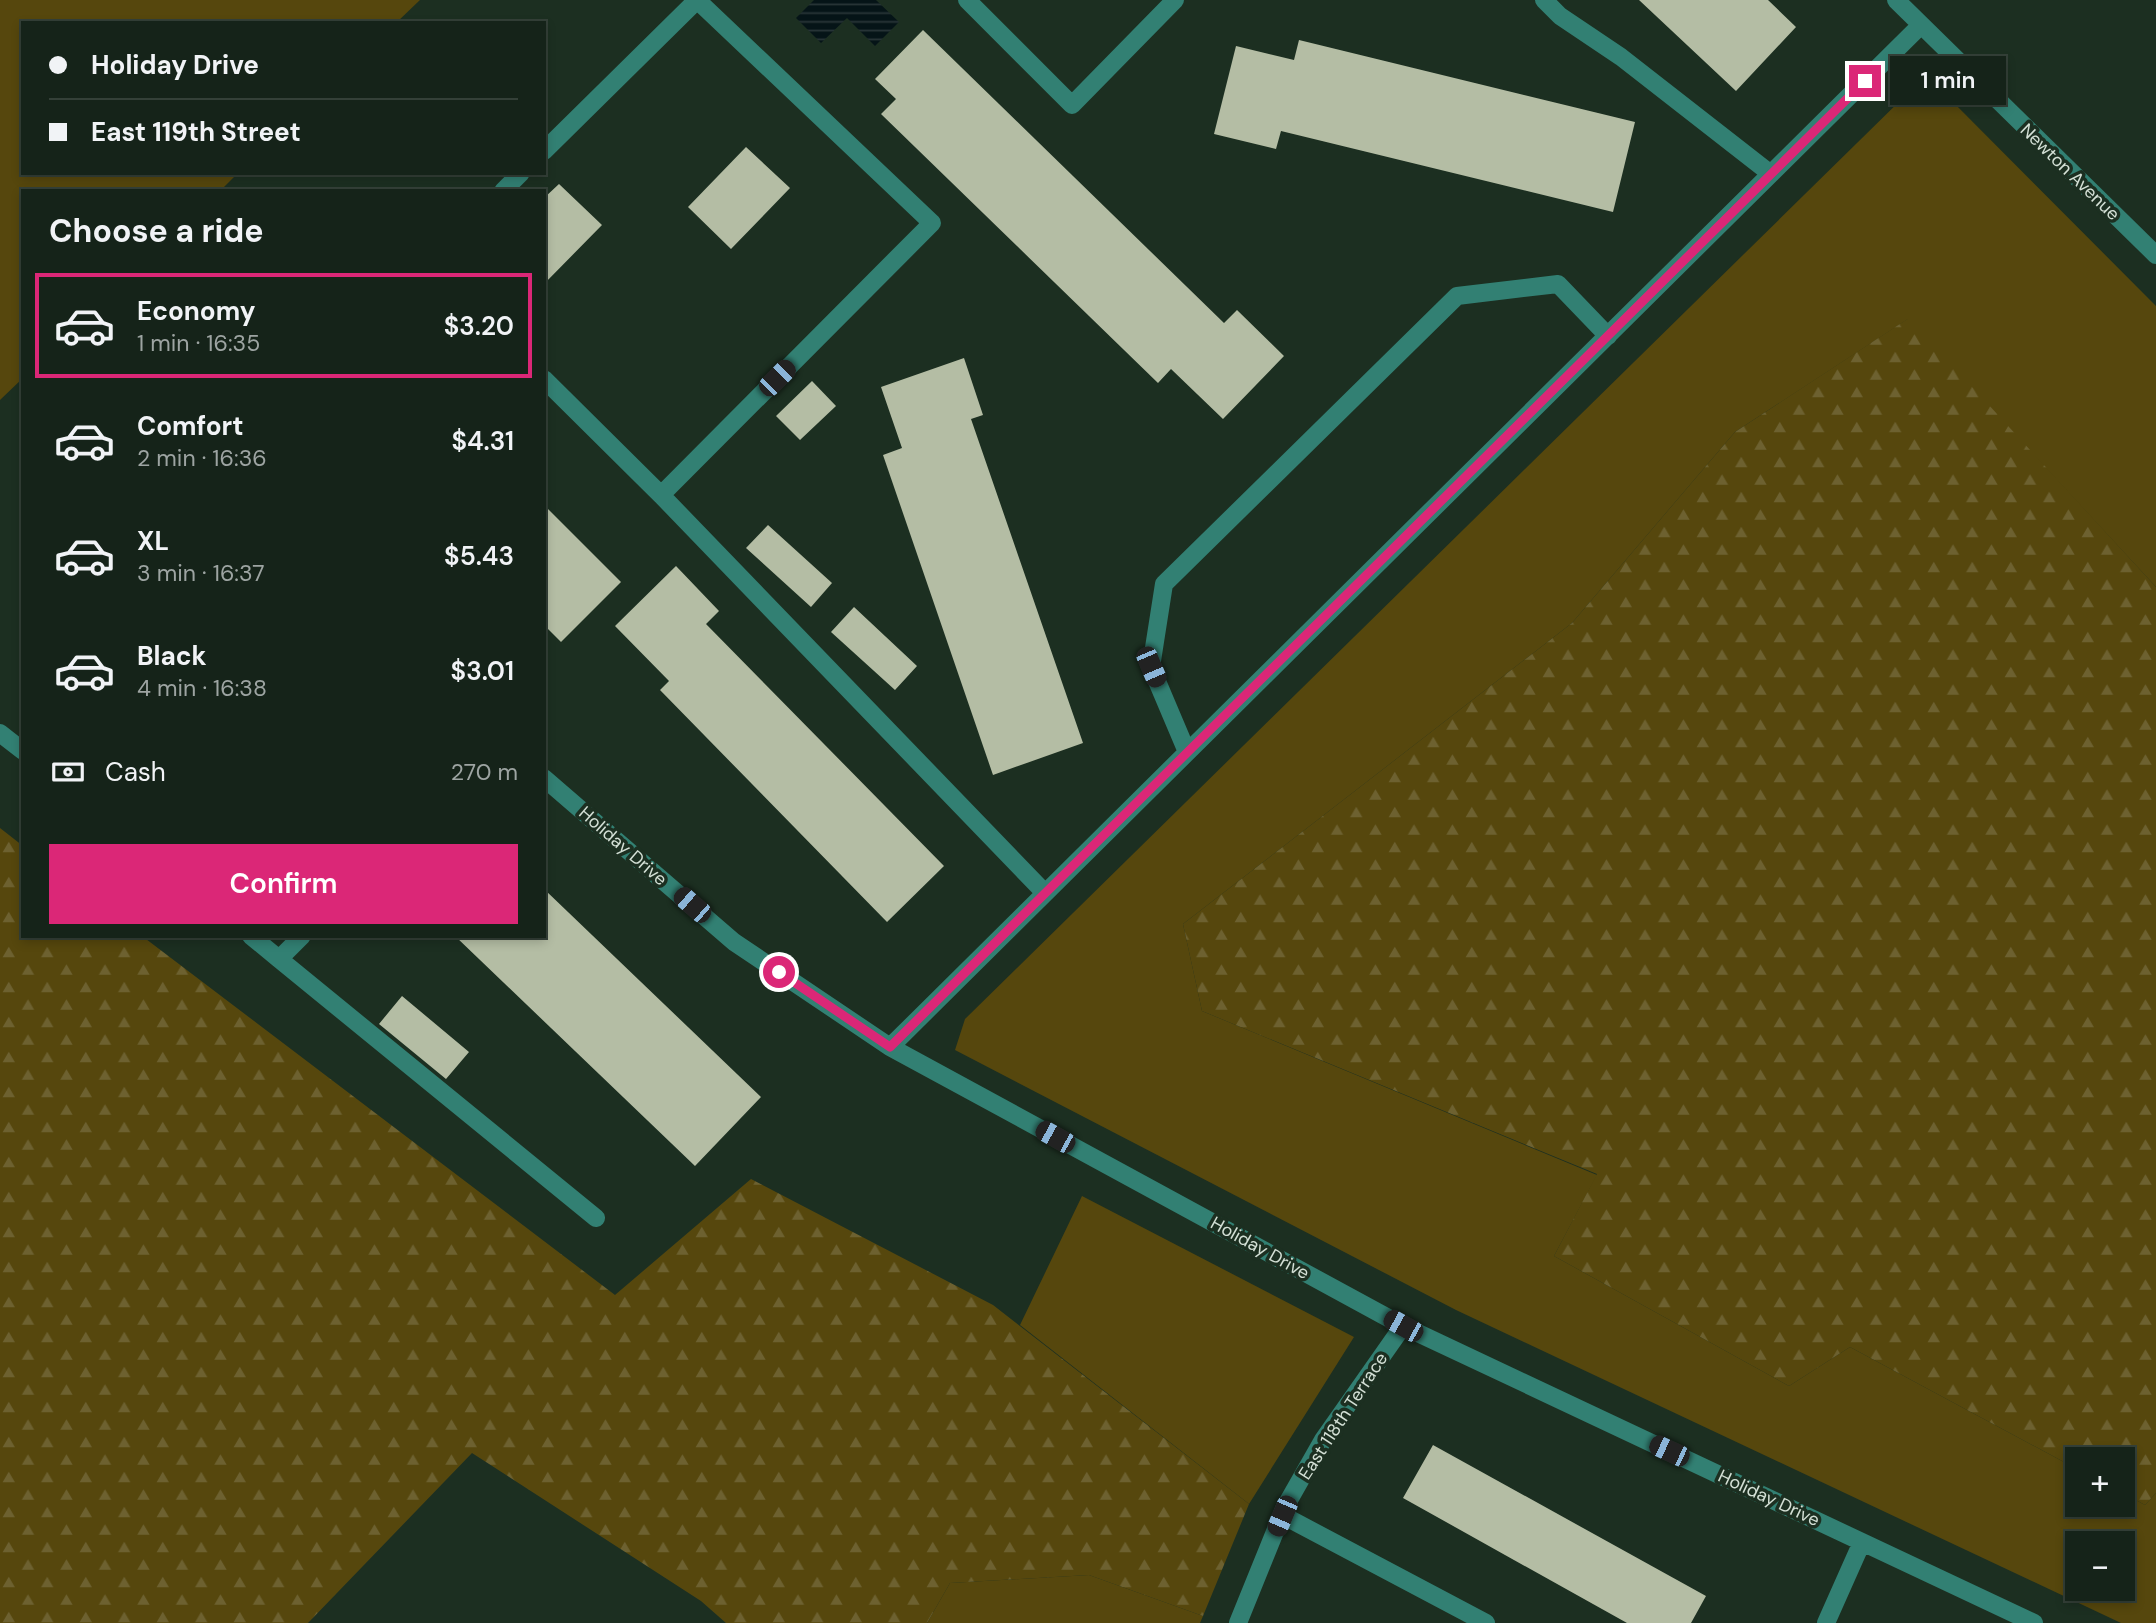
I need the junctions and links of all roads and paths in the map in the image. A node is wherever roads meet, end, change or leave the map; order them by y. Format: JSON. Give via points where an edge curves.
{"nodes":[{"id":1,"x":967,"y":0,"type":"edge"},
{"id":2,"x":1175,"y":0,"type":"edge"},
{"id":3,"x":1544,"y":0,"type":"edge"},
{"id":4,"x":1896,"y":0,"type":"edge"},
{"id":5,"x":1922,"y":25,"type":"junction"},
{"id":6,"x":546,"y":148,"type":"edge"},
{"id":7,"x":1771,"y":174,"type":"junction"},
{"id":8,"x":519,"y":175,"type":"edge"},
{"id":9,"x":505,"y":189,"type":"edge"},
{"id":10,"x":2156,"y":255,"type":"edge"},
{"id":11,"x":1608,"y":336,"type":"junction"},
{"id":12,"x":546,"y":381,"type":"edge"},
{"id":13,"x":661,"y":495,"type":"junction"},
{"id":14,"x":0,"y":733,"type":"edge"},
{"id":15,"x":21,"y":749,"type":"edge"},
{"id":16,"x":1187,"y":752,"type":"junction"},
{"id":17,"x":546,"y":780,"type":"edge"},
{"id":18,"x":1045,"y":893,"type":"junction"},
{"id":19,"x":253,"y":938,"type":"edge"},
{"id":20,"x":300,"y":938,"type":"edge"},
{"id":21,"x":279,"y":959,"type":"junction"},
{"id":22,"x":890,"y":1047,"type":"junction"},
{"id":23,"x":596,"y":1218,"type":"dead end"},
{"id":24,"x":1403,"y":1326,"type":"junction"},
{"id":25,"x":1282,"y":1516,"type":"junction"},
{"id":26,"x":1862,"y":1542,"type":"junction"},
{"id":27,"x":1238,"y":1623,"type":"edge"},
{"id":28,"x":1486,"y":1623,"type":"edge"},
{"id":29,"x":1826,"y":1623,"type":"edge"},
{"id":30,"x":2034,"y":1623,"type":"edge"}],
"edges":[{"from":1,"to":2,"type":"street","via":[[1072,105]]},
{"from":3,"to":7,"type":"street"},
{"from":4,"to":5,"type":"street","name":"Newton Avenue"},
{"from":5,"to":7,"type":"street"},
{"from":5,"to":10,"type":"street","name":"Newton Avenue"},
{"from":6,"to":13,"type":"street","via":[[697,0],[932,223]]},
{"from":7,"to":11,"type":"street"},
{"from":8,"to":9,"type":"street"},
{"from":11,"to":16,"type":"street"},
{"from":11,"to":16,"type":"street","via":[[1558,284],[1457,296],[1164,584],[1151,667]]},
{"from":12,"to":13,"type":"street"},
{"from":13,"to":18,"type":"street"},
{"from":14,"to":15,"type":"street"},
{"from":16,"to":18,"type":"street"},
{"from":17,"to":22,"type":"street","name":"Holiday Drive","via":[[734,942]]},
{"from":18,"to":22,"type":"street"},
{"from":19,"to":21,"type":"street"},
{"from":20,"to":21,"type":"street"},
{"from":21,"to":23,"type":"street"},
{"from":22,"to":24,"type":"street","name":"Holiday Drive"},
{"from":24,"to":25,"type":"street","name":"East 118th Terrace","via":[[1323,1440]]},
{"from":24,"to":26,"type":"street","name":"Holiday Drive"},
{"from":25,"to":27,"type":"street","name":"East 118th Terrace"},
{"from":25,"to":28,"type":"street"},
{"from":26,"to":29,"type":"street"},
{"from":26,"to":30,"type":"street","name":"Holiday Drive"}]}
